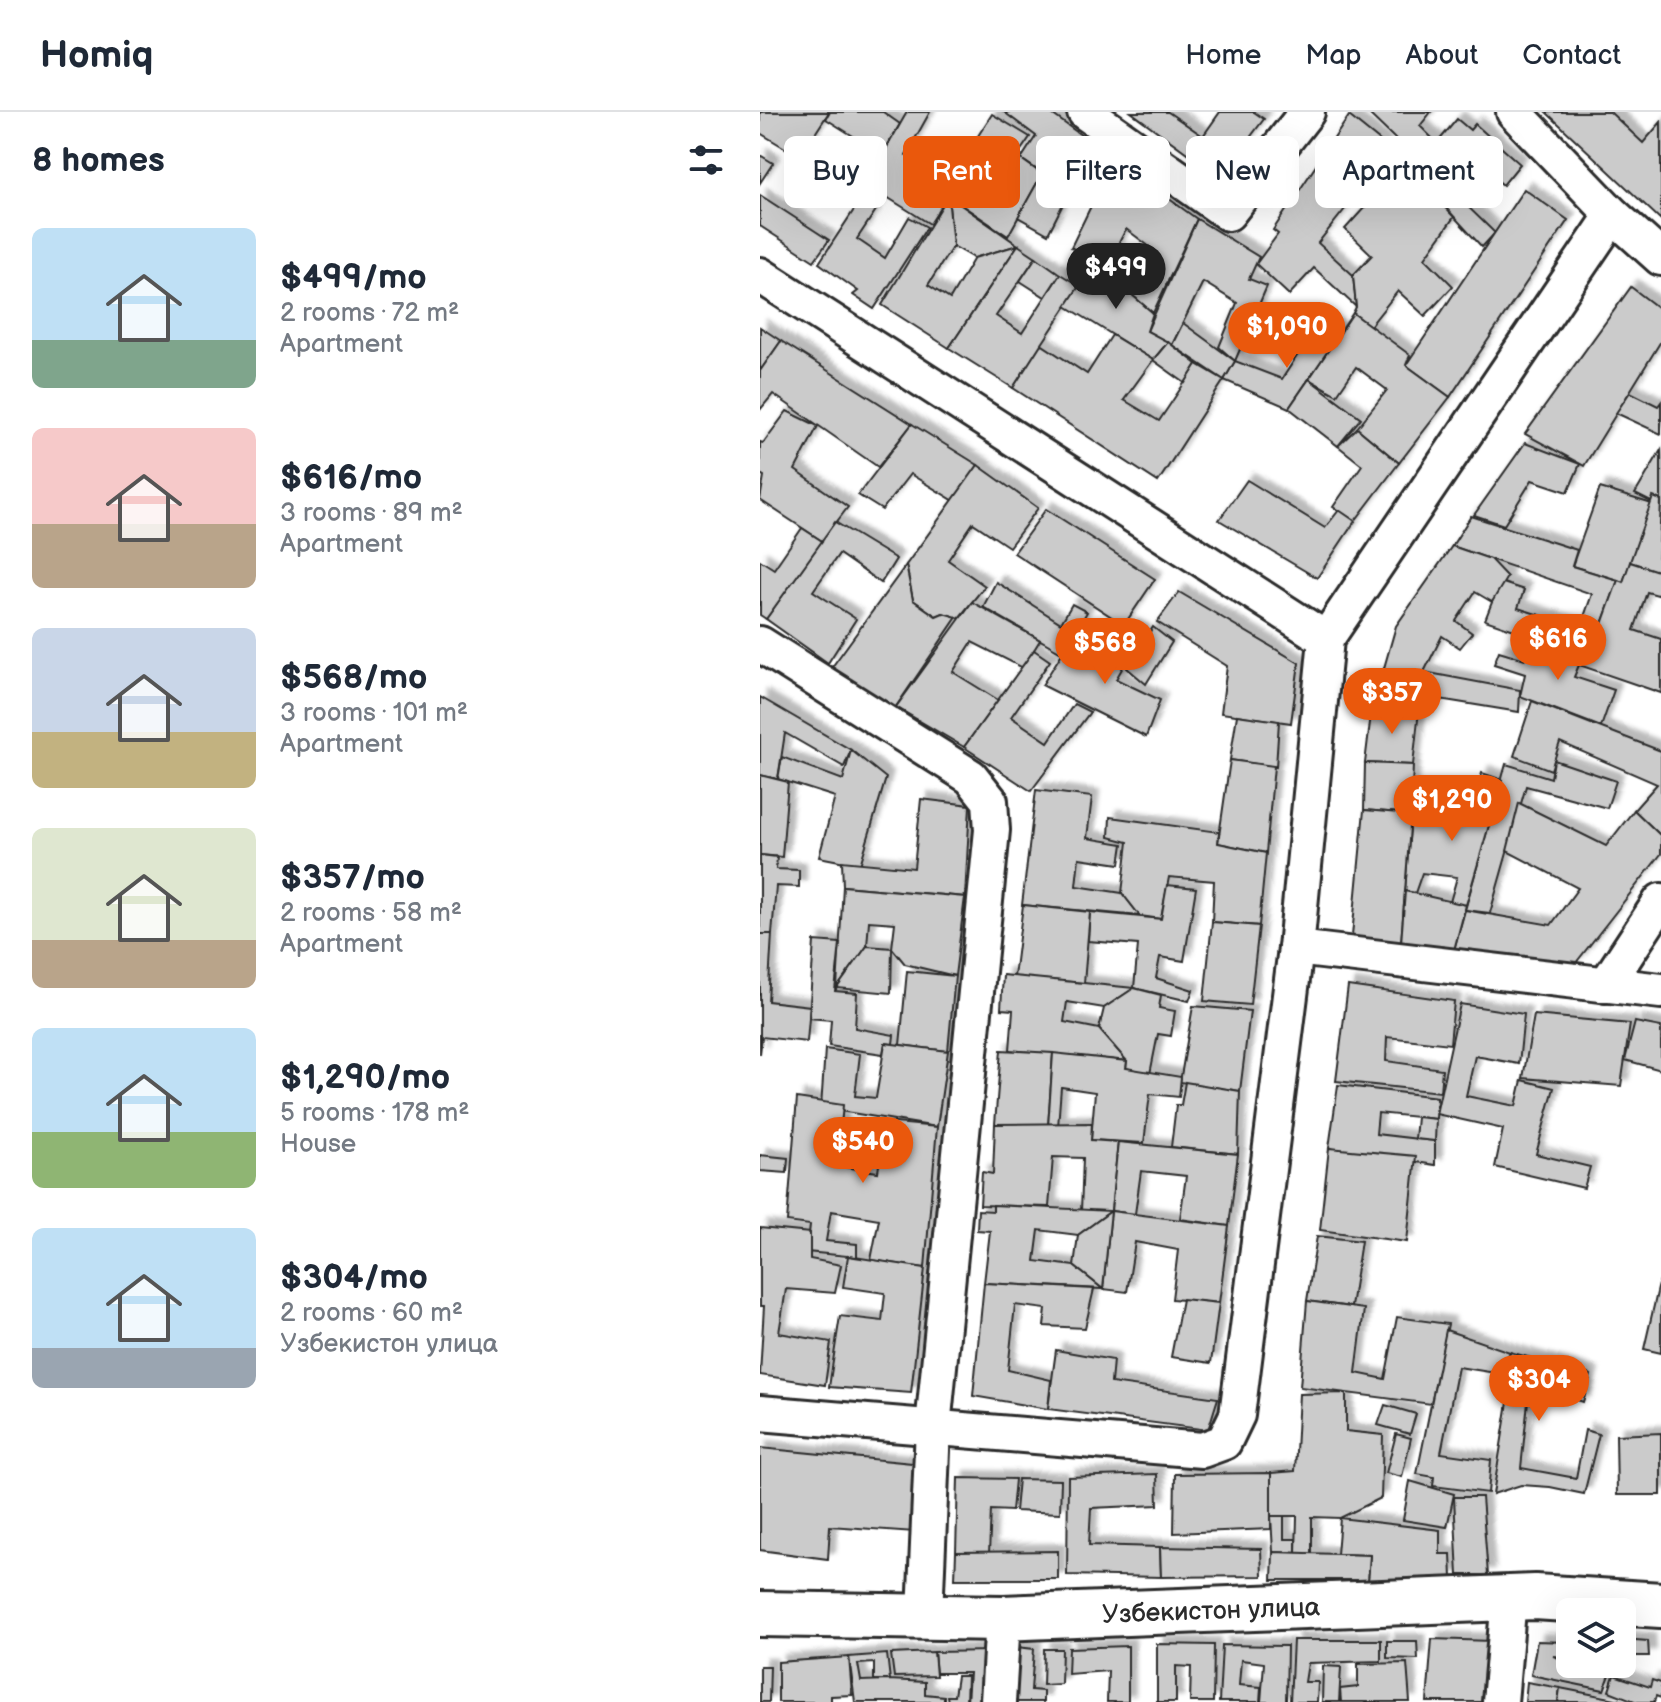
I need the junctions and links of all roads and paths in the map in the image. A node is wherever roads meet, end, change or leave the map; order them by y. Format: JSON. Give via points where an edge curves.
{"nodes":[{"id":1,"x":1085,"y":112,"type":"edge"},
{"id":2,"x":1307,"y":112,"type":"edge"},
{"id":3,"x":1514,"y":112,"type":"edge"},
{"id":4,"x":1613,"y":215,"type":"junction"},
{"id":5,"x":1661,"y":258,"type":"edge"},
{"id":6,"x":760,"y":275,"type":"edge"},
{"id":7,"x":1326,"y":639,"type":"junction"},
{"id":8,"x":760,"y":644,"type":"edge"},
{"id":9,"x":1661,"y":901,"type":"edge"},
{"id":10,"x":1296,"y":948,"type":"junction"},
{"id":11,"x":1606,"y":985,"type":"junction"},
{"id":12,"x":1661,"y":991,"type":"edge"},
{"id":13,"x":760,"y":1413,"type":"edge"},
{"id":14,"x":933,"y":1427,"type":"junction"},
{"id":15,"x":1509,"y":1598,"type":"junction"},
{"id":16,"x":1661,"y":1605,"type":"edge"},
{"id":17,"x":760,"y":1614,"type":"edge"},
{"id":18,"x":925,"y":1615,"type":"junction"},
{"id":19,"x":1003,"y":1618,"type":"junction"},
{"id":20,"x":998,"y":1702,"type":"edge"},
{"id":21,"x":1500,"y":1702,"type":"edge"}],
"edges":[{"from":1,"to":2,"type":"street","via":[[1228,213]]},
{"from":3,"to":4,"type":"street"},
{"from":4,"to":5,"type":"street"},
{"from":4,"to":7,"type":"street"},
{"from":6,"to":7,"type":"street"},
{"from":7,"to":10,"type":"street"},
{"from":8,"to":14,"type":"street","via":[[971,777],[990,801],[992,830]]},
{"from":9,"to":11,"type":"street"},
{"from":10,"to":11,"type":"street"},
{"from":10,"to":14,"type":"street","via":[[1237,1415],[1224,1442],[1202,1450]]},
{"from":11,"to":12,"type":"street"},
{"from":13,"to":14,"type":"street"},
{"from":14,"to":18,"type":"street"},
{"from":15,"to":16,"type":"main road","name":"Узбекистон улица"},
{"from":15,"to":19,"type":"main road","name":"Узбекистон улица"},
{"from":15,"to":21,"type":"street"},
{"from":17,"to":18,"type":"main road","name":"Узбекистон улица"},
{"from":18,"to":19,"type":"main road","name":"Узбекистон улица"},
{"from":19,"to":20,"type":"street"}]}
